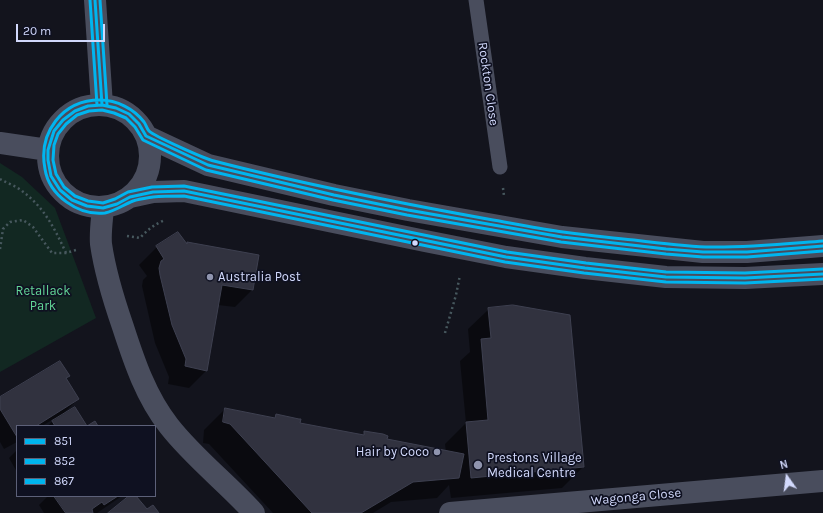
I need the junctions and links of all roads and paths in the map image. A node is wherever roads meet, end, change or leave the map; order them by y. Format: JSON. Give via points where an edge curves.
{"nodes":[{"id":1,"x":95,"y":0,"type":"edge"},
{"id":2,"x":476,"y":0,"type":"edge"},
{"id":3,"x":102,"y":105,"type":"junction"},
{"id":4,"x":146,"y":136,"type":"junction"},
{"id":5,"x":0,"y":143,"type":"edge"},
{"id":6,"x":48,"y":150,"type":"junction"},
{"id":7,"x":500,"y":167,"type":"dead end"},
{"id":8,"x":0,"y":179,"type":"edge"},
{"id":9,"x":130,"y":197,"type":"junction"},
{"id":10,"x":103,"y":208,"type":"junction"},
{"id":11,"x":823,"y":246,"type":"edge"},
{"id":12,"x":0,"y":249,"type":"edge"},
{"id":13,"x":460,"y":273,"type":"dead end"},
{"id":14,"x":823,"y":274,"type":"edge"},
{"id":15,"x":445,"y":333,"type":"dead end"},
{"id":16,"x":823,"y":482,"type":"edge"},
{"id":17,"x":254,"y":513,"type":"edge"},
{"id":18,"x":450,"y":513,"type":"edge"}],
"edges":[{"from":1,"to":3,"type":"street"},
{"from":2,"to":7,"type":"lane","name":"Rockton Close"},
{"from":3,"to":4,"type":"street","via":[[129,114]]},
{"from":3,"to":6,"type":"street","via":[[74,111],[63,120],[54,131]]},
{"from":4,"to":9,"type":"street","via":[[150,152],[149,169],[142,185]]},
{"from":4,"to":11,"type":"street","via":[[208,165],[334,196],[562,237],[703,252],[747,252]]},
{"from":5,"to":6,"type":"street"},
{"from":6,"to":10,"type":"street","via":[[51,176],[60,190],[72,200],[87,206]]},
{"from":8,"to":12,"type":"path","via":[[21,190],[39,205],[58,234],[66,253],[52,253],[32,227],[23,220],[10,222],[3,229]]},
{"from":9,"to":10,"type":"street"},
{"from":9,"to":14,"type":"street","via":[[153,192],[184,192],[425,242],[584,268],[666,277],[745,278]]},
{"from":10,"to":17,"type":"street","via":[[101,244],[114,299],[145,386],[168,425]]},
{"from":13,"to":15,"type":"path"},
{"from":16,"to":18,"type":"street","name":"Wagonga Close"}]}
